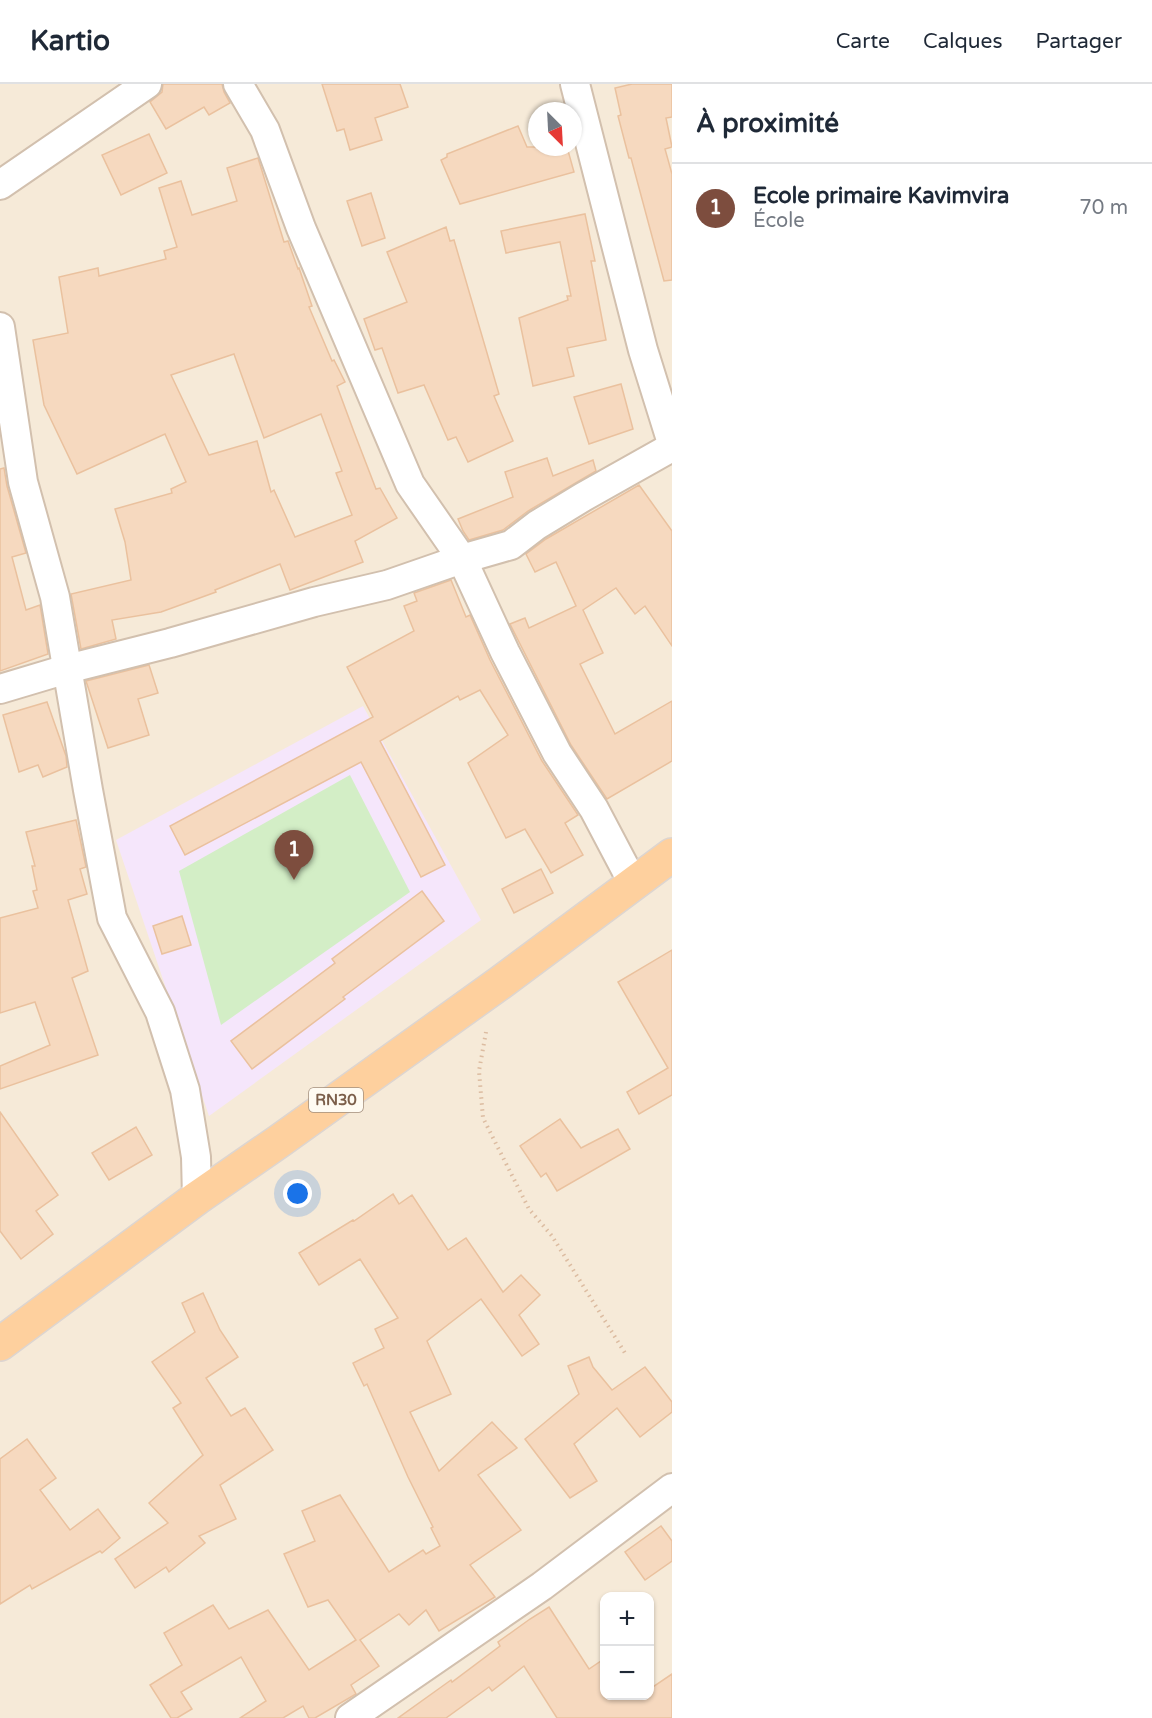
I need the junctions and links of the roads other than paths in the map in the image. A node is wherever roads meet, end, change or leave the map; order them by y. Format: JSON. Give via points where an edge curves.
{"nodes":[{"id":1,"x":147,"y":84,"type":"edge"},
{"id":2,"x":238,"y":84,"type":"edge"},
{"id":3,"x":575,"y":84,"type":"edge"},
{"id":4,"x":0,"y":185,"type":"edge"},
{"id":5,"x":0,"y":327,"type":"edge"},
{"id":6,"x":672,"y":445,"type":"edge"},
{"id":7,"x":462,"y":559,"type":"junction"},
{"id":8,"x":66,"y":669,"type":"junction"},
{"id":9,"x":0,"y":689,"type":"edge"},
{"id":10,"x":672,"y":855,"type":"edge"},
{"id":11,"x":633,"y":883,"type":"junction"},
{"id":12,"x":197,"y":1198,"type":"junction"},
{"id":13,"x":0,"y":1344,"type":"edge"},
{"id":14,"x":672,"y":1488,"type":"edge"},
{"id":15,"x":350,"y":1718,"type":"edge"}],
"edges":[{"from":1,"to":4,"type":"street"},
{"from":2,"to":7,"type":"street","via":[[265,130],[301,228],[410,484]]},
{"from":3,"to":6,"type":"street","via":[[643,350]]},
{"from":5,"to":8,"type":"street","via":[[23,482],[55,597]]},
{"from":6,"to":7,"type":"street","via":[[537,525],[511,545]]},
{"from":7,"to":8,"type":"street","via":[[387,585]]},
{"from":7,"to":11,"type":"street","via":[[557,753],[594,810]]},
{"from":8,"to":9,"type":"street"},
{"from":8,"to":12,"type":"street","via":[[112,918],[160,1011],[185,1090],[196,1157]]},
{"from":10,"to":11,"type":"highway","number":"RN30"},
{"from":11,"to":12,"type":"highway","number":"RN30"},
{"from":12,"to":13,"type":"highway","number":"RN30"},
{"from":14,"to":15,"type":"street","via":[[542,1586]]}]}
